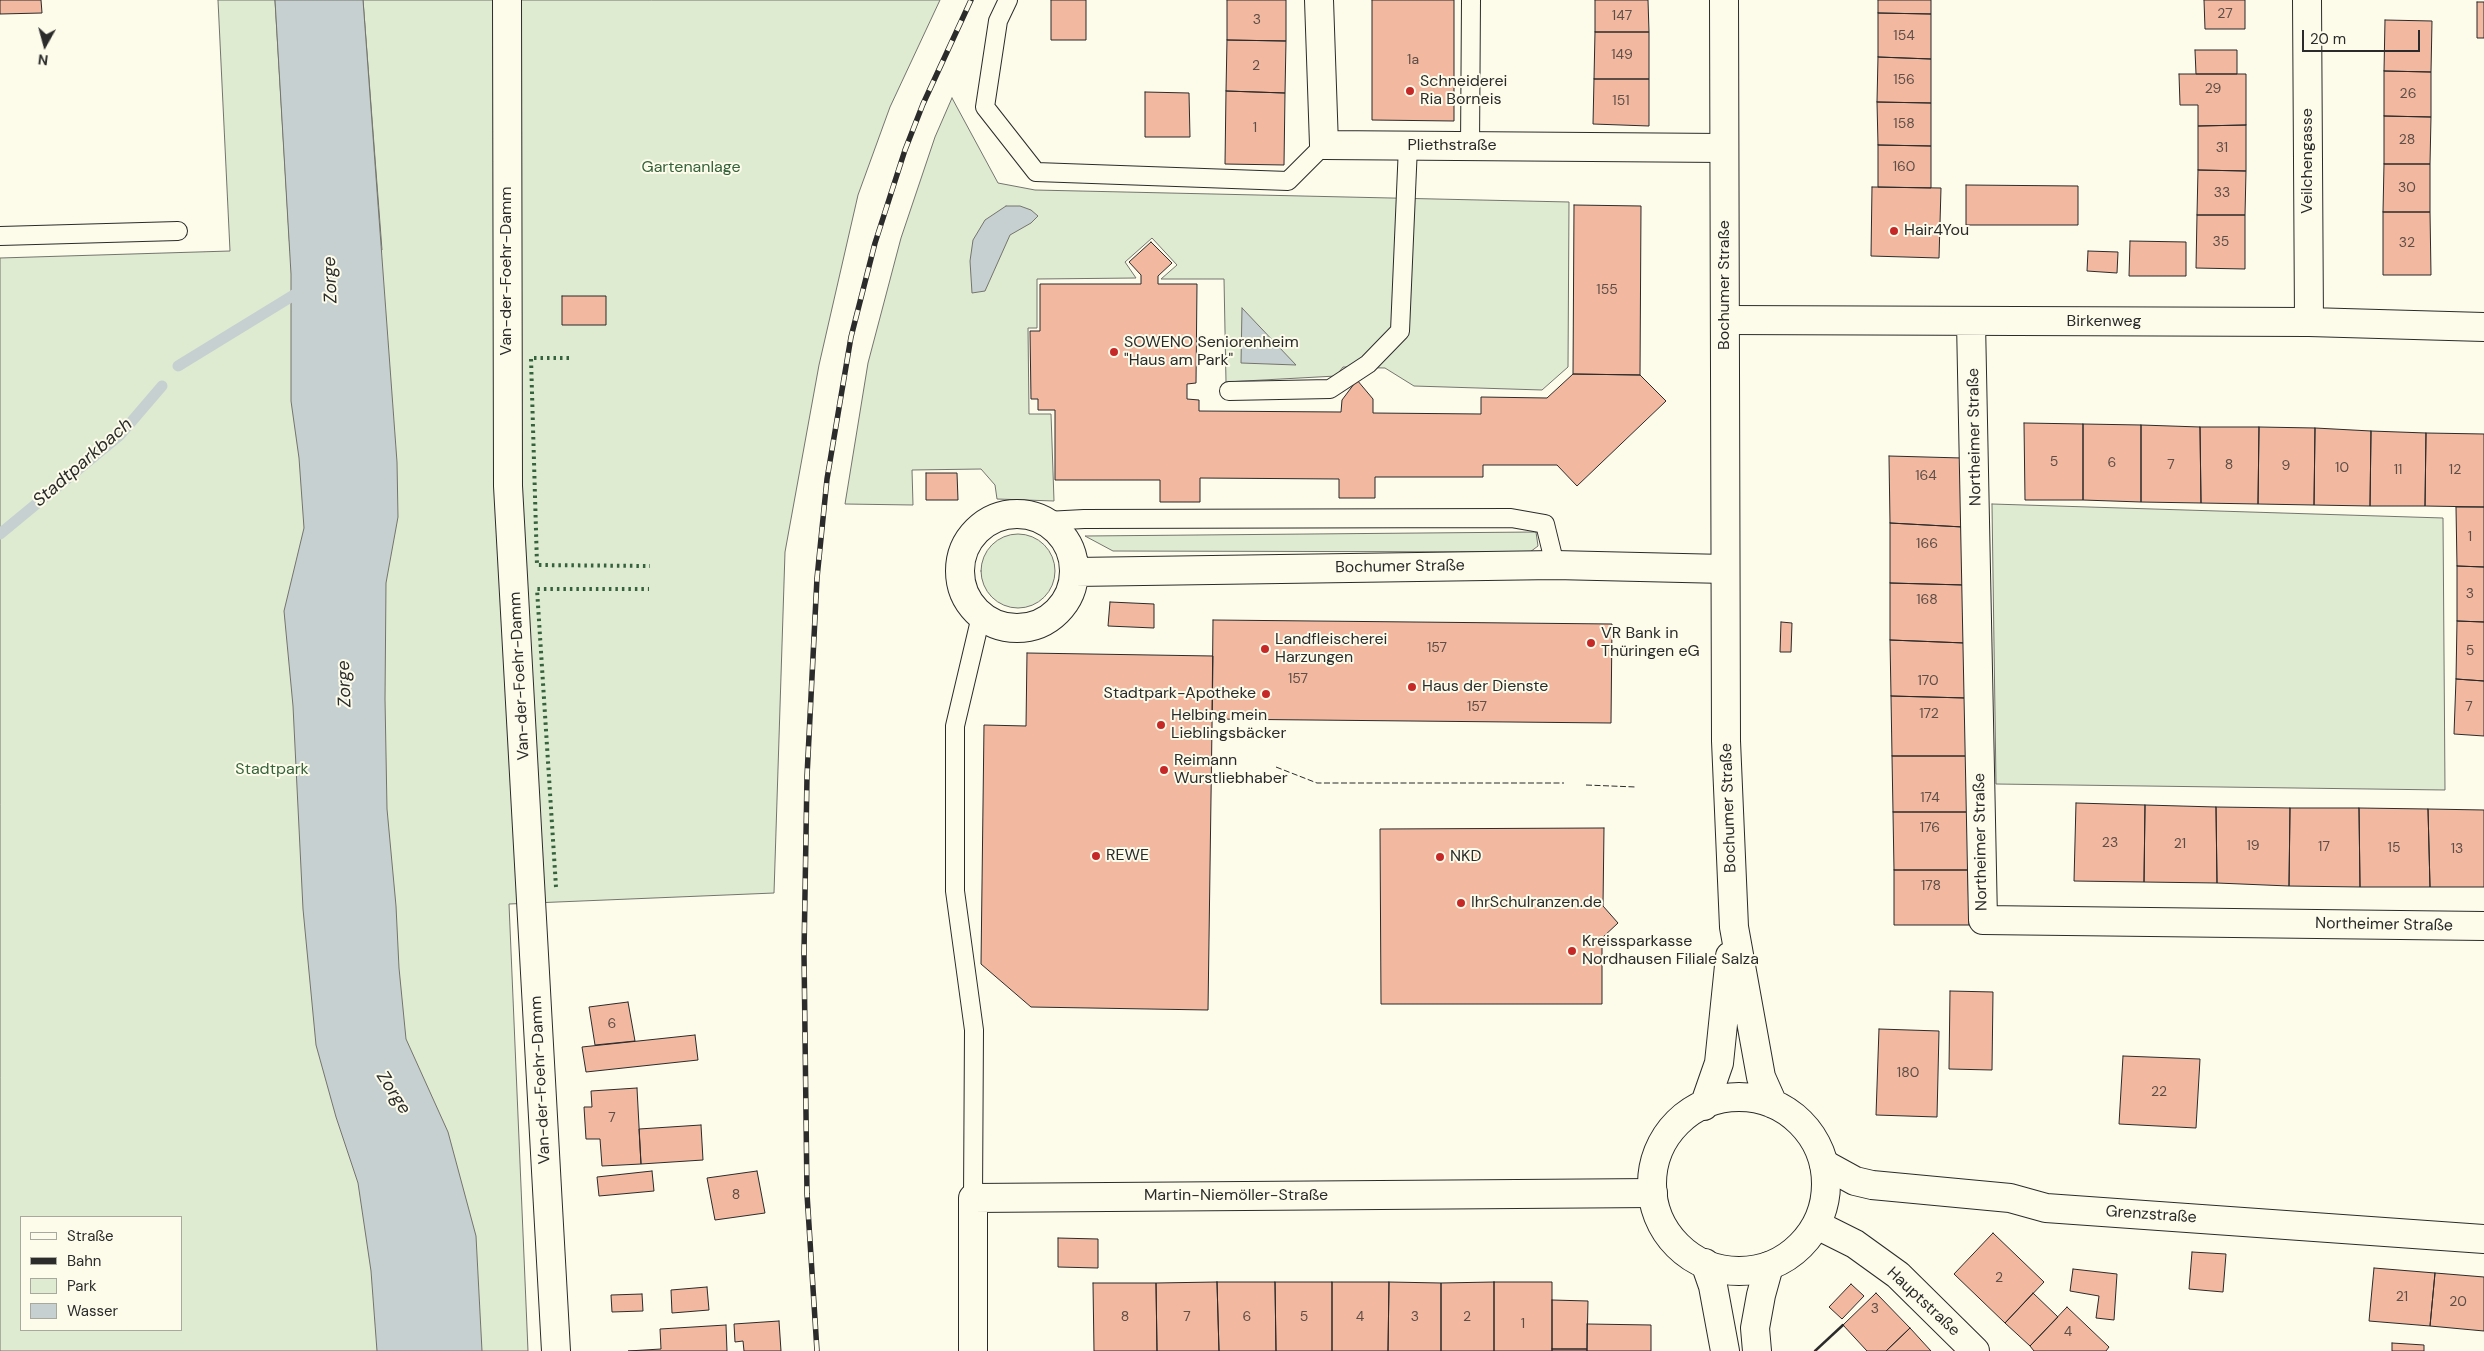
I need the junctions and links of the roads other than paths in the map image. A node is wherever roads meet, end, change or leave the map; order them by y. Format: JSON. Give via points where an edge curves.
{"nodes":[{"id":1,"x":507,"y":0,"type":"edge"},
{"id":2,"x":1008,"y":0,"type":"edge"},
{"id":3,"x":1319,"y":0,"type":"edge"},
{"id":4,"x":1471,"y":0,"type":"edge"},
{"id":5,"x":1724,"y":0,"type":"edge"},
{"id":6,"x":2307,"y":0,"type":"edge"},
{"id":7,"x":1324,"y":145,"type":"junction"},
{"id":8,"x":1408,"y":146,"type":"junction"},
{"id":9,"x":1470,"y":146,"type":"junction"},
{"id":10,"x":1724,"y":148,"type":"junction"},
{"id":11,"x":178,"y":231,"type":"dead end"},
{"id":12,"x":0,"y":236,"type":"edge"},
{"id":13,"x":1725,"y":320,"type":"junction"},
{"id":14,"x":1971,"y":322,"type":"junction"},
{"id":15,"x":2308,"y":322,"type":"junction"},
{"id":16,"x":2484,"y":327,"type":"edge"},
{"id":17,"x":1229,"y":391,"type":"dead end"},
{"id":18,"x":1046,"y":521,"type":"junction"},
{"id":19,"x":1555,"y":565,"type":"junction"},
{"id":20,"x":1726,"y":569,"type":"junction"},
{"id":21,"x":1075,"y":572,"type":"junction"},
{"id":22,"x":981,"y":616,"type":"junction"},
{"id":23,"x":2484,"y":926,"type":"edge"},
{"id":24,"x":1734,"y":927,"type":"junction"},
{"id":25,"x":1773,"y":1104,"type":"junction"},
{"id":26,"x":1704,"y":1106,"type":"junction"},
{"id":27,"x":1824,"y":1164,"type":"junction"},
{"id":28,"x":1653,"y":1193,"type":"junction"},
{"id":29,"x":973,"y":1198,"type":"junction"},
{"id":30,"x":1817,"y":1225,"type":"junction"},
{"id":31,"x":2484,"y":1238,"type":"edge"},
{"id":32,"x":1705,"y":1263,"type":"junction"},
{"id":33,"x":1769,"y":1266,"type":"junction"},
{"id":34,"x":556,"y":1351,"type":"edge"},
{"id":35,"x":973,"y":1351,"type":"edge"},
{"id":36,"x":1725,"y":1351,"type":"edge"},
{"id":37,"x":1757,"y":1351,"type":"edge"},
{"id":38,"x":1975,"y":1351,"type":"edge"}],
"edges":[{"from":1,"to":34,"type":"street","name":"Van-der-Foehr-Damm","via":[[508,486]]},
{"from":2,"to":7,"type":"lane","via":[[998,21],[985,108],[1036,172],[1288,181]]},
{"from":3,"to":7,"type":"street"},
{"from":4,"to":9,"type":"lane"},
{"from":5,"to":10,"type":"street","name":"Bochumer Straße"},
{"from":6,"to":15,"type":"street","name":"Veilchengasse"},
{"from":7,"to":8,"type":"street","name":"Pliethstraße"},
{"from":8,"to":9,"type":"street","name":"Pliethstraße"},
{"from":8,"to":17,"type":"lane","via":[[1400,331],[1368,364],[1330,389]]},
{"from":9,"to":10,"type":"street","name":"Pliethstraße"},
{"from":10,"to":13,"type":"street","name":"Bochumer Straße"},
{"from":11,"to":12,"type":"lane"},
{"from":13,"to":14,"type":"street","name":"Birkenweg"},
{"from":13,"to":20,"type":"street","name":"Bochumer Straße"},
{"from":14,"to":15,"type":"street","name":"Birkenweg"},
{"from":14,"to":23,"type":"street","name":"Northeimer Straße","via":[[1983,920]]},
{"from":15,"to":16,"type":"street","name":"Birkenweg"},
{"from":18,"to":19,"type":"lane","via":[[1093,518],[1511,518],[1545,524]]},
{"from":18,"to":21,"type":"street","via":[[1061,534],[1072,552]]},
{"from":18,"to":22,"type":"street","via":[[1021,514],[1001,516],[978,529],[966,544],[960,562],[960,582],[968,601]]},
{"from":19,"to":20,"type":"street","name":"Bochumer Straße"},
{"from":19,"to":21,"type":"street","name":"Bochumer Straße"},
{"from":20,"to":24,"type":"street","name":"Bochumer Straße","via":[[1726,741]]},
{"from":21,"to":22,"type":"street","via":[[1072,591],[1062,608],[1042,624],[1023,628],[999,626]]},
{"from":22,"to":29,"type":"lane","via":[[955,726],[955,890],[974,1030]]},
{"from":24,"to":25,"type":"street","name":"Bochumer Straße","via":[[1761,1077]]},
{"from":24,"to":26,"type":"street","name":"Bochumer Straße","via":[[1719,1063]]},
{"from":25,"to":26,"type":"street","via":[[1745,1097],[1716,1100]]},
{"from":25,"to":27,"type":"street","via":[[1797,1119],[1816,1142]]},
{"from":26,"to":28,"type":"street","via":[[1690,1112],[1669,1132],[1656,1158]]},
{"from":27,"to":30,"type":"street","via":[[1826,1198]]},
{"from":27,"to":31,"type":"street","name":"Grenzstraße","via":[[1855,1181],[2010,1198],[2046,1208]]},
{"from":28,"to":29,"type":"street","name":"Martin-Niemöller-Straße"},
{"from":28,"to":32,"type":"street","via":[[1657,1214],[1672,1239],[1693,1258]]},
{"from":29,"to":35,"type":"street"},
{"from":30,"to":33,"type":"street","via":[[1799,1248]]},
{"from":30,"to":38,"type":"street","name":"Hauptstraße","via":[[1855,1244],[1898,1275]]},
{"from":32,"to":33,"type":"street","via":[[1719,1269],[1748,1271]]},
{"from":32,"to":36,"type":"street","via":[[1713,1286]]},
{"from":33,"to":37,"type":"street","via":[[1755,1328]]}]}
